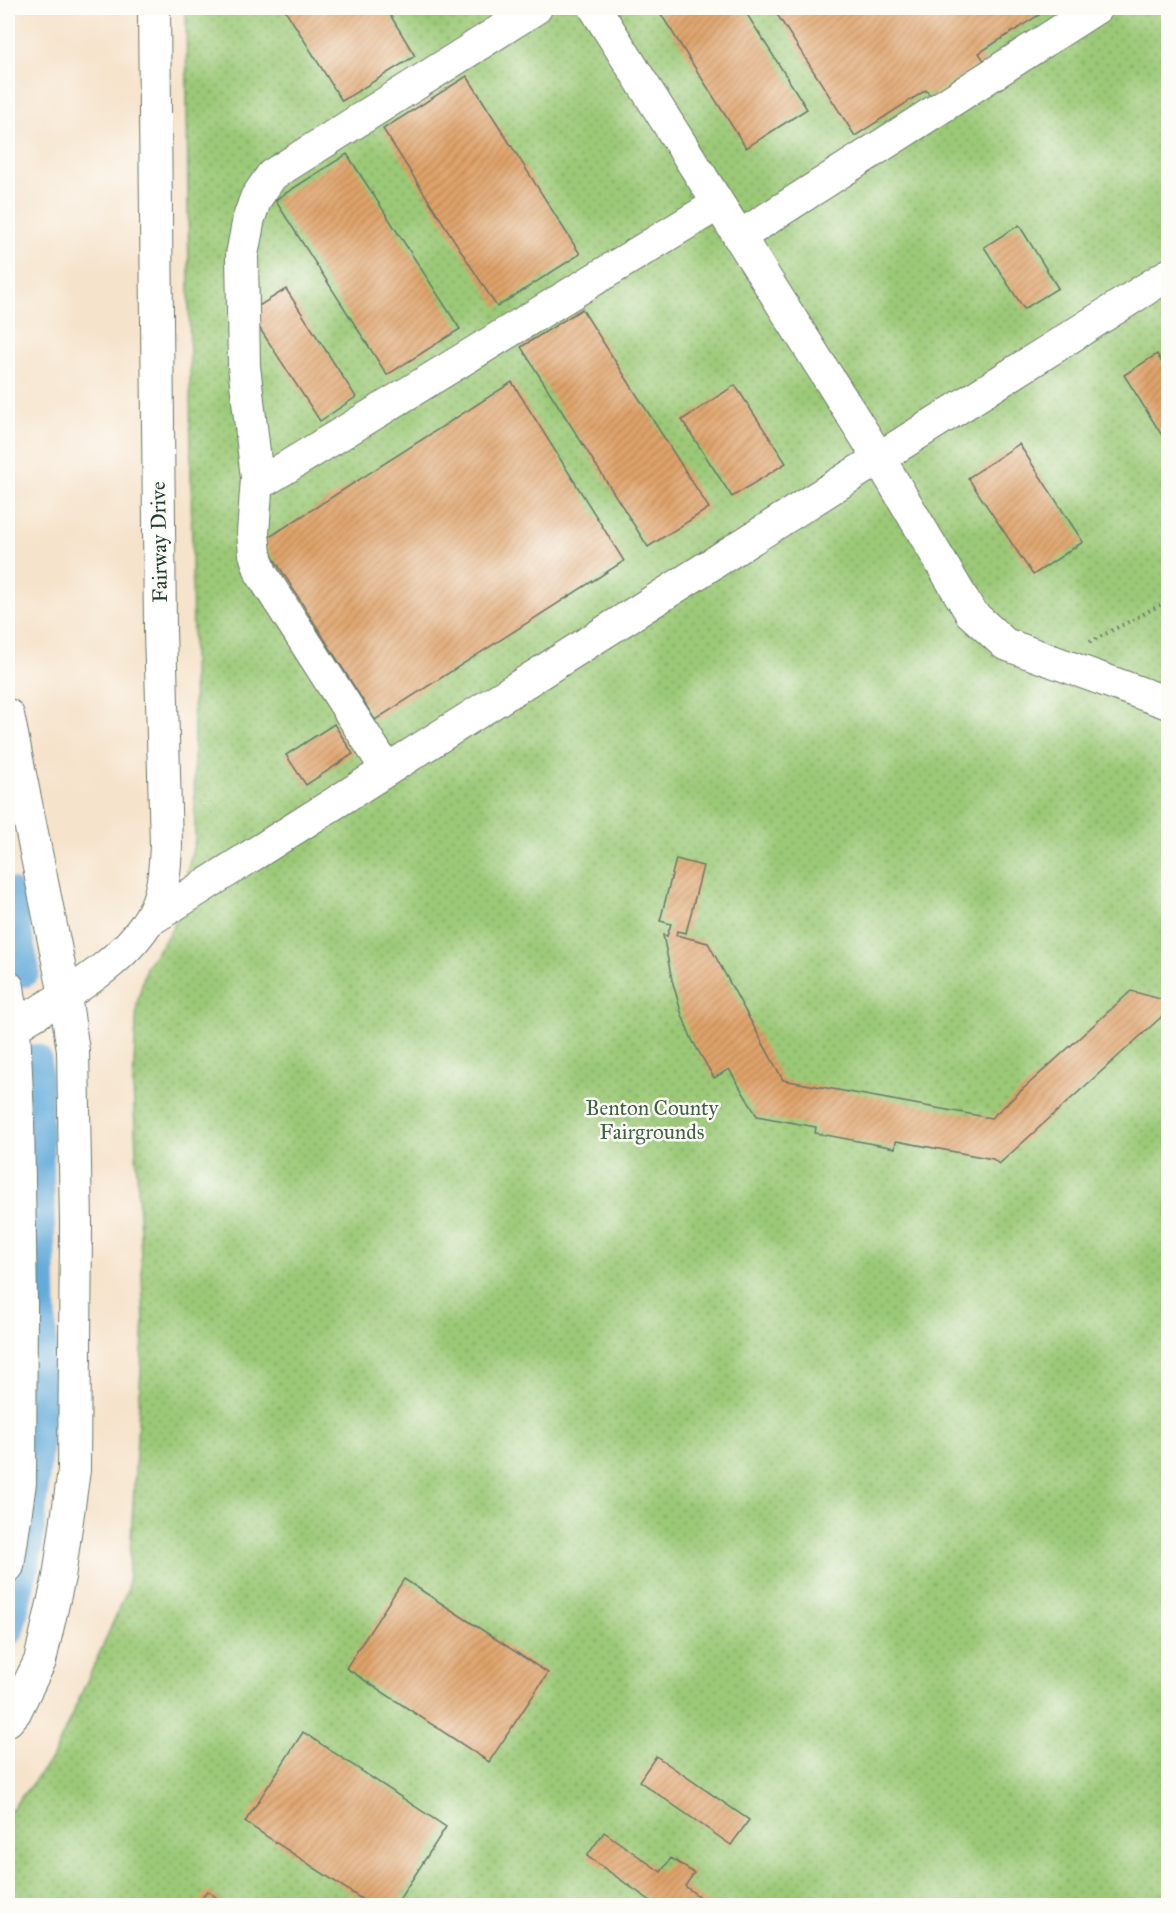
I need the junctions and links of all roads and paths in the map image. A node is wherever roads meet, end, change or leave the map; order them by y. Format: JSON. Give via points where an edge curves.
{"nodes":[{"id":1,"x":154,"y":8,"type":"edge"},
{"id":2,"x":536,"y":8,"type":"edge"},
{"id":3,"x":595,"y":8,"type":"edge"},
{"id":4,"x":1096,"y":8,"type":"edge"},
{"id":5,"x":718,"y":204,"type":"junction"},
{"id":6,"x":739,"y":237,"type":"junction"},
{"id":7,"x":1168,"y":275,"type":"edge"},
{"id":8,"x":879,"y":458,"type":"junction"},
{"id":9,"x":257,"y":478,"type":"junction"},
{"id":10,"x":1168,"y":601,"type":"edge"},
{"id":11,"x":1053,"y":662,"type":"junction"},
{"id":12,"x":1168,"y":703,"type":"edge"},
{"id":13,"x":8,"y":715,"type":"edge"},
{"id":14,"x":387,"y":770,"type":"junction"},
{"id":15,"x":147,"y":922,"type":"junction"},
{"id":16,"x":8,"y":987,"type":"edge"},
{"id":17,"x":64,"y":994,"type":"junction"},
{"id":18,"x":18,"y":1025,"type":"edge"},
{"id":19,"x":8,"y":1566,"type":"edge"},
{"id":20,"x":8,"y":1720,"type":"edge"}],
"edges":[{"from":1,"to":15,"type":"street","name":"Fairway Drive","via":[[166,845],[164,876]]},
{"from":2,"to":9,"type":"street","via":[[272,175],[256,198],[242,255],[244,366]]},
{"from":3,"to":5,"type":"street"},
{"from":4,"to":6,"type":"street"},
{"from":5,"to":6,"type":"street"},
{"from":5,"to":9,"type":"street","via":[[267,479]]},
{"from":6,"to":8,"type":"street"},
{"from":7,"to":8,"type":"street"},
{"from":8,"to":11,"type":"street","via":[[971,613],[1005,644]]},
{"from":8,"to":14,"type":"street"},
{"from":9,"to":14,"type":"street","via":[[253,533],[261,573]]},
{"from":10,"to":11,"type":"path"},
{"from":11,"to":12,"type":"street"},
{"from":13,"to":17,"type":"street"},
{"from":14,"to":15,"type":"street"},
{"from":15,"to":17,"type":"street","name":"Fairway Drive","via":[[114,959]]},
{"from":16,"to":18,"type":"street"},
{"from":17,"to":18,"type":"street","name":"Fairway Drive"},
{"from":17,"to":20,"type":"street","via":[[73,1051],[74,1470],[59,1577],[40,1662]]},
{"from":18,"to":19,"type":"street","via":[[20,1483]]}]}
